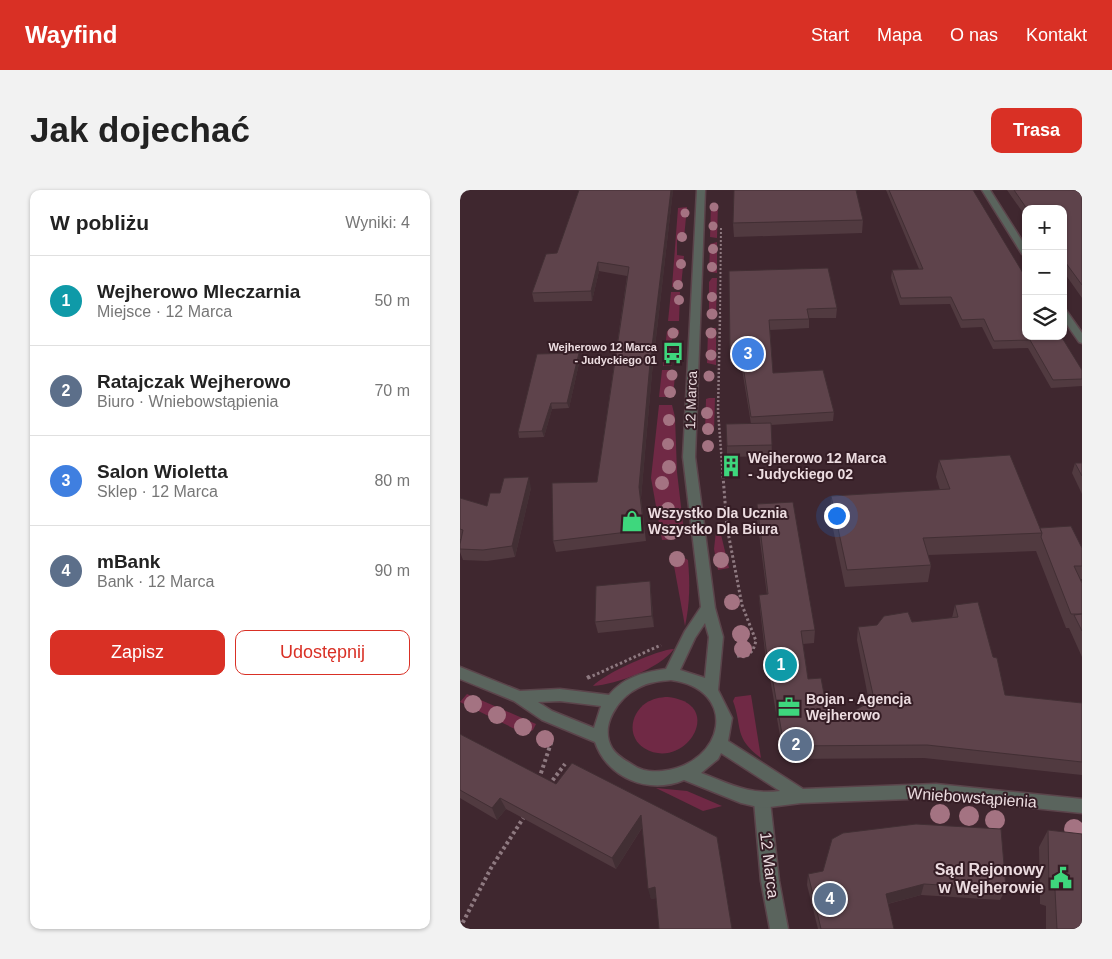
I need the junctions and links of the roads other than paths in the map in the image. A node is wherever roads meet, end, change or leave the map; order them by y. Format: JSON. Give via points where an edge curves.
{"nodes":[{"id":1,"x":701,"y":190,"type":"edge"},
{"id":2,"x":986,"y":190,"type":"edge"},
{"id":3,"x":1024,"y":250,"type":"edge"},
{"id":4,"x":1067,"y":318,"type":"edge"},
{"id":5,"x":1082,"y":340,"type":"edge"},
{"id":6,"x":708,"y":608,"type":"junction"},
{"id":7,"x":460,"y":672,"type":"edge"},
{"id":8,"x":671,"y":674,"type":"junction"},
{"id":9,"x":711,"y":690,"type":"junction"},
{"id":10,"x":519,"y":696,"type":"junction"},
{"id":11,"x":611,"y":701,"type":"junction"},
{"id":12,"x":601,"y":738,"type":"junction"},
{"id":13,"x":720,"y":744,"type":"junction"},
{"id":14,"x":686,"y":774,"type":"junction"},
{"id":15,"x":801,"y":796,"type":"junction"},
{"id":16,"x":762,"y":801,"type":"junction"},
{"id":17,"x":1082,"y":806,"type":"edge"},
{"id":18,"x":780,"y":929,"type":"edge"}],
"edges":[{"from":1,"to":6,"type":"street","name":"12 Marca","via":[[689,456]]},
{"from":2,"to":3,"type":"street"},
{"from":4,"to":5,"type":"street"},
{"from":6,"to":8,"type":"street"},
{"from":6,"to":9,"type":"street","name":"12 Marca","via":[[716,637]]},
{"from":7,"to":10,"type":"street"},
{"from":8,"to":9,"type":"street","via":[[693,679]]},
{"from":8,"to":11,"type":"street","via":[[648,676],[627,686]]},
{"from":9,"to":13,"type":"street","via":[[722,706],[724,725]]},
{"from":10,"to":11,"type":"street","via":[[560,695]]},
{"from":10,"to":12,"type":"street","via":[[546,716]]},
{"from":11,"to":12,"type":"street","via":[[602,719]]},
{"from":12,"to":14,"type":"street","via":[[608,756],[622,770],[635,776],[664,780]]},
{"from":13,"to":14,"type":"street","via":[[706,762]]},
{"from":13,"to":15,"type":"street"},
{"from":14,"to":16,"type":"street","name":"Wniebowstąpienia"},
{"from":15,"to":16,"type":"street","name":"Wniebowstąpienia"},
{"from":15,"to":17,"type":"street","name":"Wniebowstąpienia","via":[[936,791]]},
{"from":16,"to":18,"type":"street","name":"12 Marca","via":[[770,882]]}]}
